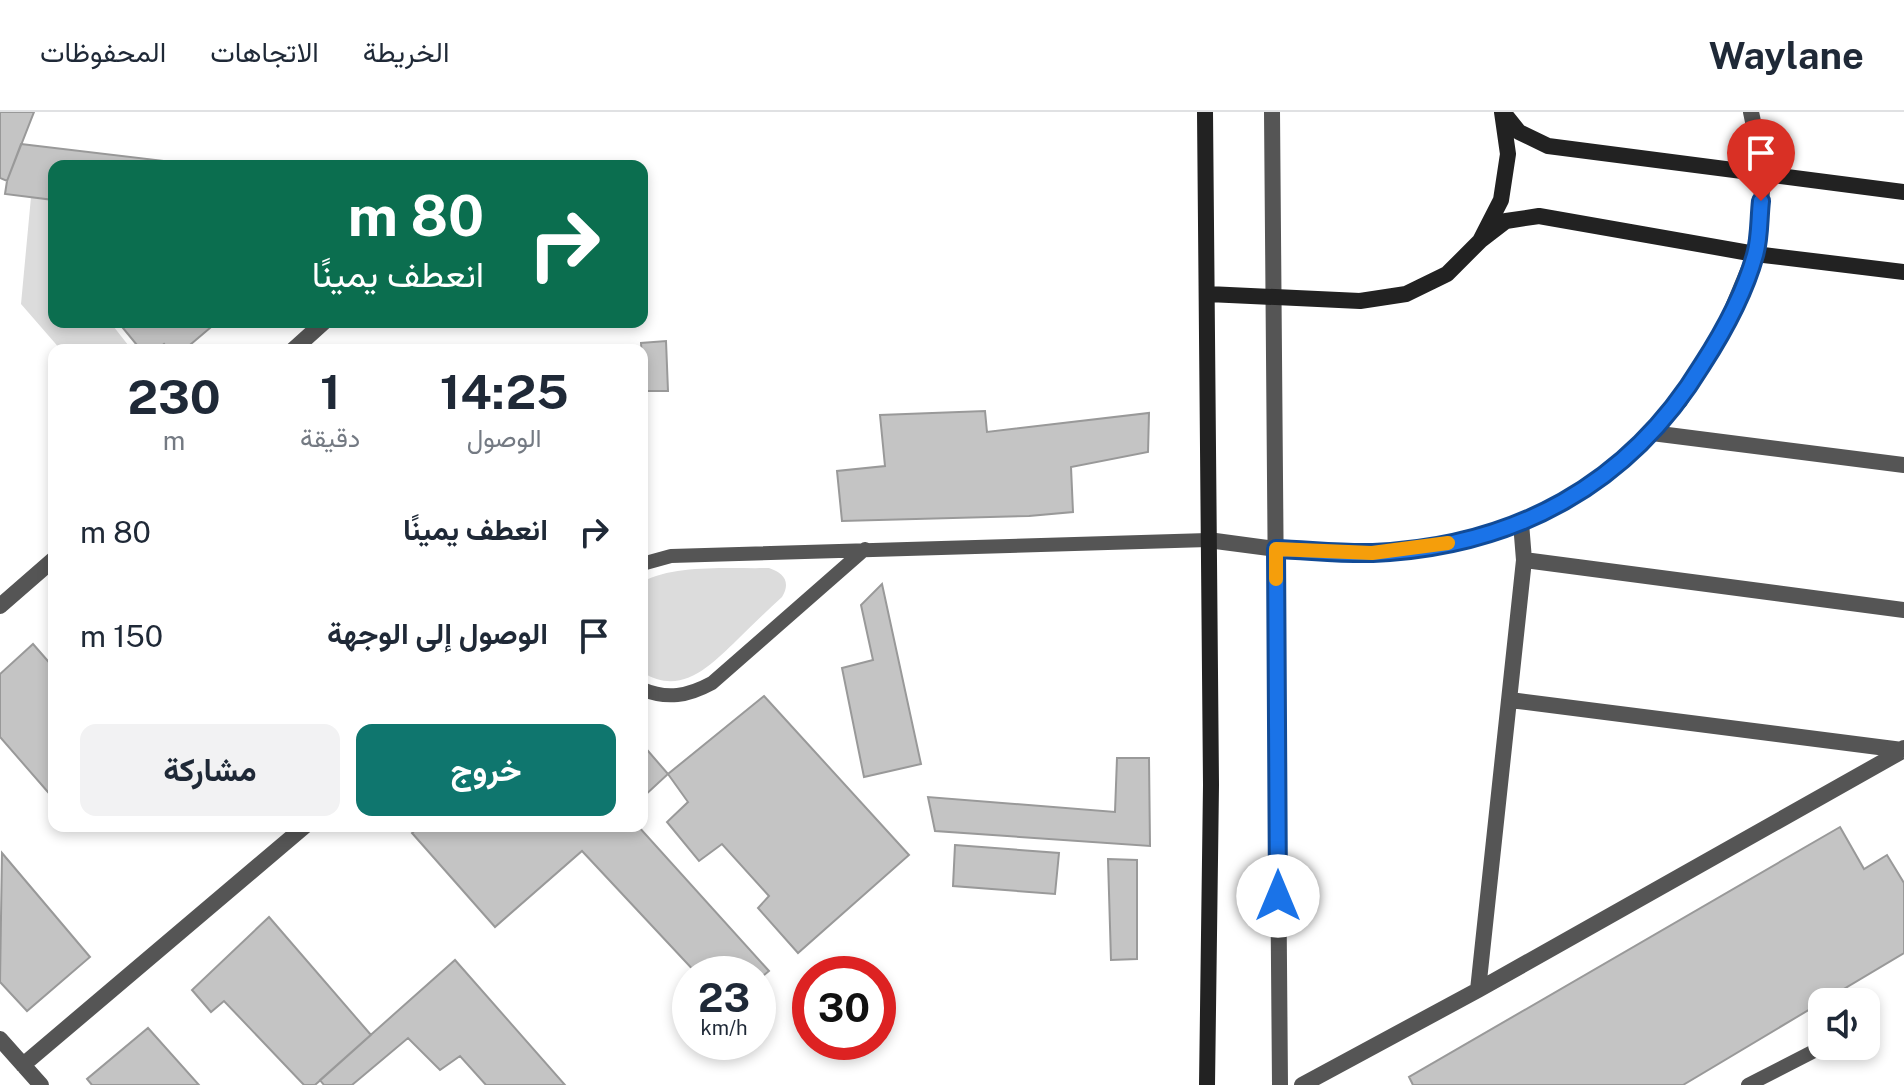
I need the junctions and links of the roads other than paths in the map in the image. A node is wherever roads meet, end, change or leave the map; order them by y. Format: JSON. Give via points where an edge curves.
{"nodes":[{"id":1,"x":1205,"y":112,"type":"edge"},
{"id":2,"x":1272,"y":112,"type":"edge"},
{"id":3,"x":1502,"y":112,"type":"edge"},
{"id":4,"x":1751,"y":112,"type":"edge"},
{"id":5,"x":1764,"y":174,"type":"junction"},
{"id":6,"x":1904,"y":192,"type":"edge"},
{"id":7,"x":1480,"y":241,"type":"junction"},
{"id":8,"x":1755,"y":254,"type":"junction"},
{"id":9,"x":1904,"y":272,"type":"edge"},
{"id":10,"x":1208,"y":294,"type":"junction"},
{"id":11,"x":1273,"y":297,"type":"junction"},
{"id":12,"x":317,"y":328,"type":"edge"},
{"id":13,"x":300,"y":344,"type":"edge"},
{"id":14,"x":1652,"y":433,"type":"junction"},
{"id":15,"x":1904,"y":465,"type":"edge"},
{"id":16,"x":1521,"y":523,"type":"junction"},
{"id":17,"x":1208,"y":540,"type":"junction"},
{"id":18,"x":865,"y":549,"type":"junction"},
{"id":19,"x":1276,"y":549,"type":"junction"},
{"id":20,"x":1524,"y":560,"type":"junction"},
{"id":21,"x":648,"y":562,"type":"edge"},
{"id":22,"x":48,"y":564,"type":"edge"},
{"id":23,"x":0,"y":606,"type":"edge"},
{"id":24,"x":1904,"y":610,"type":"edge"},
{"id":25,"x":648,"y":692,"type":"edge"},
{"id":26,"x":1510,"y":700,"type":"junction"},
{"id":27,"x":1903,"y":749,"type":"edge"},
{"id":28,"x":298,"y":832,"type":"edge"},
{"id":29,"x":1478,"y":990,"type":"junction"},
{"id":30,"x":0,"y":1039,"type":"edge"},
{"id":31,"x":1808,"y":1054,"type":"edge"},
{"id":32,"x":23,"y":1065,"type":"junction"},
{"id":33,"x":41,"y":1085,"type":"edge"},
{"id":34,"x":1207,"y":1085,"type":"edge"},
{"id":35,"x":1280,"y":1085,"type":"edge"},
{"id":36,"x":1302,"y":1085,"type":"edge"},
{"id":37,"x":1748,"y":1085,"type":"edge"}],
"edges":[{"from":1,"to":10,"type":"street"},
{"from":2,"to":11,"type":"street"},
{"from":3,"to":5,"type":"street","via":[[1519,132],[1548,146]]},
{"from":3,"to":7,"type":"street","via":[[1508,154],[1501,200]]},
{"from":4,"to":5,"type":"street"},
{"from":5,"to":6,"type":"street"},
{"from":5,"to":8,"type":"street"},
{"from":7,"to":8,"type":"street","via":[[1506,221],[1539,216]]},
{"from":7,"to":11,"type":"street","via":[[1447,274],[1406,294],[1360,301]]},
{"from":8,"to":9,"type":"street"},
{"from":8,"to":14,"type":"street","via":[[1723,331],[1680,401]]},
{"from":10,"to":11,"type":"street"},
{"from":10,"to":17,"type":"street"},
{"from":11,"to":19,"type":"street"},
{"from":12,"to":13,"type":"street"},
{"from":14,"to":15,"type":"street"},
{"from":14,"to":16,"type":"street","via":[[1588,488]]},
{"from":16,"to":19,"type":"street","via":[[1438,545],[1372,553]]},
{"from":16,"to":20,"type":"street"},
{"from":17,"to":18,"type":"lane"},
{"from":17,"to":19,"type":"street"},
{"from":17,"to":34,"type":"street"},
{"from":18,"to":21,"type":"lane","via":[[671,556]]},
{"from":18,"to":25,"type":"lane","via":[[712,683],[674,696]]},
{"from":19,"to":35,"type":"street"},
{"from":20,"to":24,"type":"street"},
{"from":20,"to":26,"type":"street"},
{"from":22,"to":23,"type":"street"},
{"from":26,"to":27,"type":"street"},
{"from":26,"to":29,"type":"street"},
{"from":27,"to":29,"type":"street"},
{"from":28,"to":32,"type":"street"},
{"from":29,"to":36,"type":"street"},
{"from":30,"to":32,"type":"street"},
{"from":31,"to":37,"type":"lane"},
{"from":32,"to":33,"type":"street"}]}
